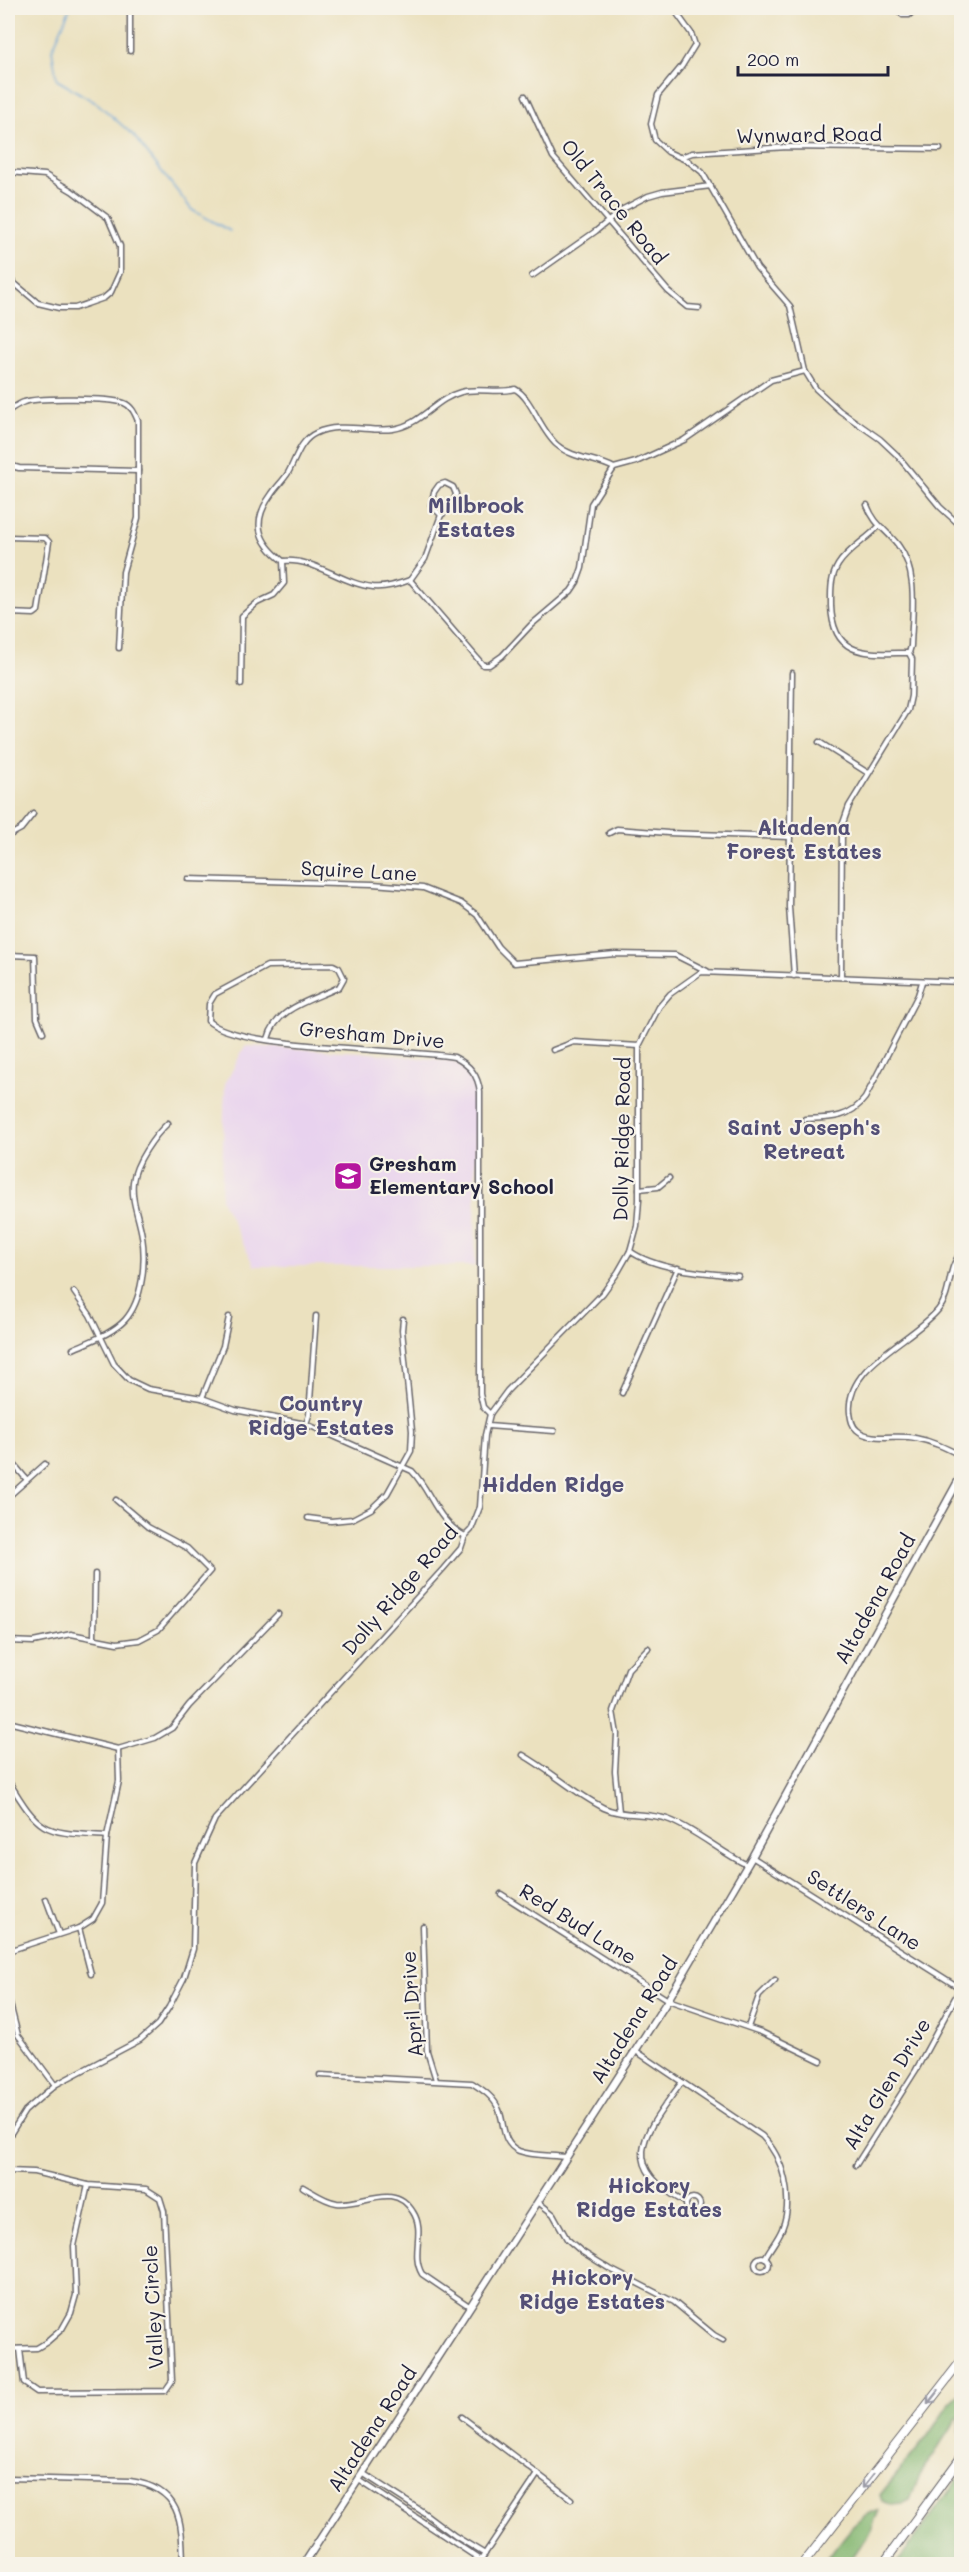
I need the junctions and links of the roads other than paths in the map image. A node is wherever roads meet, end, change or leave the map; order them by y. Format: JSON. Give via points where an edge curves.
{"nodes":[{"id":1,"x":130,"y":8,"type":"edge"},
{"id":2,"x":673,"y":8,"type":"edge"},
{"id":3,"x":895,"y":8,"type":"edge"},
{"id":4,"x":917,"y":8,"type":"edge"},
{"id":5,"x":130,"y":51,"type":"dead end"},
{"id":6,"x":525,"y":96,"type":"dead end"},
{"id":7,"x":940,"y":149,"type":"dead end"},
{"id":8,"x":680,"y":158,"type":"junction"},
{"id":9,"x":8,"y":172,"type":"edge"},
{"id":10,"x":711,"y":186,"type":"junction"},
{"id":11,"x":608,"y":220,"type":"junction"},
{"id":12,"x":532,"y":276,"type":"dead end"},
{"id":13,"x":8,"y":278,"type":"edge"},
{"id":14,"x":699,"y":308,"type":"dead end"},
{"id":15,"x":805,"y":371,"type":"junction"},
{"id":16,"x":8,"y":411,"type":"edge"},
{"id":17,"x":8,"y":465,"type":"edge"},
{"id":18,"x":614,"y":468,"type":"junction"},
{"id":19,"x":138,"y":471,"type":"junction"},
{"id":20,"x":867,"y":505,"type":"dead end"},
{"id":21,"x":441,"y":515,"type":"junction"},
{"id":22,"x":878,"y":526,"type":"junction"},
{"id":23,"x":962,"y":527,"type":"edge"},
{"id":24,"x":8,"y":537,"type":"edge"},
{"id":25,"x":283,"y":561,"type":"junction"},
{"id":26,"x":410,"y":580,"type":"junction"},
{"id":27,"x":8,"y":613,"type":"edge"},
{"id":28,"x":119,"y":648,"type":"dead end"},
{"id":29,"x":909,"y":653,"type":"junction"},
{"id":30,"x":792,"y":673,"type":"dead end"},
{"id":31,"x":240,"y":684,"type":"dead end"},
{"id":32,"x":819,"y":742,"type":"dead end"},
{"id":33,"x":868,"y":773,"type":"junction"},
{"id":34,"x":33,"y":814,"type":"dead end"},
{"id":35,"x":609,"y":833,"type":"dead end"},
{"id":36,"x":8,"y":836,"type":"edge"},
{"id":37,"x":790,"y":837,"type":"junction"},
{"id":38,"x":188,"y":879,"type":"dead end"},
{"id":39,"x":8,"y":955,"type":"edge"},
{"id":40,"x":709,"y":972,"type":"junction"},
{"id":41,"x":794,"y":976,"type":"junction"},
{"id":42,"x":841,"y":978,"type":"junction"},
{"id":43,"x":922,"y":982,"type":"junction"},
{"id":44,"x":962,"y":982,"type":"edge"},
{"id":45,"x":43,"y":1032,"type":"dead end"},
{"id":46,"x":268,"y":1039,"type":"junction"},
{"id":47,"x":639,"y":1046,"type":"junction"},
{"id":48,"x":553,"y":1050,"type":"dead end"},
{"id":49,"x":805,"y":1119,"type":"dead end"},
{"id":50,"x":168,"y":1123,"type":"dead end"},
{"id":51,"x":669,"y":1178,"type":"dead end"},
{"id":52,"x":639,"y":1189,"type":"junction"},
{"id":53,"x":630,"y":1251,"type":"junction"},
{"id":54,"x":962,"y":1252,"type":"edge"},
{"id":55,"x":678,"y":1268,"type":"junction"},
{"id":56,"x":738,"y":1276,"type":"dead end"},
{"id":57,"x":74,"y":1292,"type":"dead end"},
{"id":58,"x":316,"y":1316,"type":"dead end"},
{"id":59,"x":229,"y":1317,"type":"dead end"},
{"id":60,"x":403,"y":1319,"type":"dead end"},
{"id":61,"x":100,"y":1336,"type":"junction"},
{"id":62,"x":73,"y":1349,"type":"dead end"},
{"id":63,"x":622,"y":1393,"type":"dead end"},
{"id":64,"x":202,"y":1398,"type":"junction"},
{"id":65,"x":490,"y":1414,"type":"junction"},
{"id":66,"x":306,"y":1424,"type":"junction"},
{"id":67,"x":488,"y":1426,"type":"junction"},
{"id":68,"x":554,"y":1431,"type":"dead end"},
{"id":69,"x":962,"y":1456,"type":"edge"},
{"id":70,"x":8,"y":1457,"type":"edge"},
{"id":71,"x":45,"y":1464,"type":"dead end"},
{"id":72,"x":402,"y":1467,"type":"junction"},
{"id":73,"x":962,"y":1474,"type":"edge"},
{"id":74,"x":27,"y":1480,"type":"junction"},
{"id":75,"x":8,"y":1497,"type":"edge"},
{"id":76,"x":116,"y":1500,"type":"dead end"},
{"id":77,"x":308,"y":1518,"type":"dead end"},
{"id":78,"x":465,"y":1536,"type":"junction"},
{"id":79,"x":95,"y":1574,"type":"dead end"},
{"id":80,"x":278,"y":1614,"type":"dead end"},
{"id":81,"x":94,"y":1637,"type":"junction"},
{"id":82,"x":8,"y":1641,"type":"edge"},
{"id":83,"x":648,"y":1648,"type":"dead end"},
{"id":84,"x":8,"y":1722,"type":"edge"},
{"id":85,"x":118,"y":1749,"type":"junction"},
{"id":86,"x":523,"y":1755,"type":"dead end"},
{"id":87,"x":8,"y":1780,"type":"edge"},
{"id":88,"x":619,"y":1812,"type":"junction"},
{"id":89,"x":107,"y":1836,"type":"junction"},
{"id":90,"x":752,"y":1857,"type":"junction"},
{"id":91,"x":747,"y":1865,"type":"junction"},
{"id":92,"x":501,"y":1894,"type":"dead end"},
{"id":93,"x":46,"y":1899,"type":"dead end"},
{"id":94,"x":423,"y":1926,"type":"dead end"},
{"id":95,"x":79,"y":1928,"type":"junction"},
{"id":96,"x":59,"y":1934,"type":"junction"},
{"id":97,"x":8,"y":1951,"type":"edge"},
{"id":98,"x":91,"y":1974,"type":"dead end"},
{"id":99,"x":775,"y":1980,"type":"dead end"},
{"id":100,"x":961,"y":1987,"type":"edge"},
{"id":101,"x":8,"y":1996,"type":"edge"},
{"id":102,"x":668,"y":2000,"type":"junction"},
{"id":103,"x":748,"y":2027,"type":"junction"},
{"id":104,"x":635,"y":2050,"type":"junction"},
{"id":105,"x":821,"y":2061,"type":"dead end"},
{"id":106,"x":320,"y":2075,"type":"dead end"},
{"id":107,"x":436,"y":2080,"type":"junction"},
{"id":108,"x":682,"y":2082,"type":"junction"},
{"id":109,"x":55,"y":2085,"type":"junction"},
{"id":110,"x":8,"y":2138,"type":"edge"},
{"id":111,"x":566,"y":2157,"type":"junction"},
{"id":112,"x":856,"y":2164,"type":"dead end"},
{"id":113,"x":8,"y":2171,"type":"edge"},
{"id":114,"x":88,"y":2185,"type":"junction"},
{"id":115,"x":303,"y":2187,"type":"dead end"},
{"id":116,"x":538,"y":2202,"type":"junction"},
{"id":117,"x":686,"y":2202,"type":"dead end"},
{"id":118,"x":765,"y":2258,"type":"dead end"},
{"id":119,"x":470,"y":2307,"type":"junction"},
{"id":120,"x":723,"y":2340,"type":"dead end"},
{"id":121,"x":8,"y":2349,"type":"edge"},
{"id":122,"x":20,"y":2349,"type":"junction"},
{"id":123,"x":962,"y":2360,"type":"edge"},
{"id":124,"x":462,"y":2417,"type":"dead end"},
{"id":125,"x":962,"y":2456,"type":"edge"},
{"id":126,"x":538,"y":2474,"type":"junction"},
{"id":127,"x":361,"y":2477,"type":"junction"},
{"id":128,"x":8,"y":2478,"type":"edge"},
{"id":129,"x":396,"y":2495,"type":"junction"},
{"id":130,"x":572,"y":2499,"type":"dead end"},
{"id":131,"x":392,"y":2501,"type":"junction"},
{"id":132,"x":423,"y":2511,"type":"junction"},
{"id":133,"x":418,"y":2517,"type":"junction"},
{"id":134,"x":449,"y":2532,"type":"junction"},
{"id":135,"x":444,"y":2537,"type":"junction"},
{"id":136,"x":485,"y":2554,"type":"junction"},
{"id":137,"x":480,"y":2562,"type":"edge"},
{"id":138,"x":183,"y":2565,"type":"edge"},
{"id":139,"x":304,"y":2565,"type":"edge"},
{"id":140,"x":803,"y":2565,"type":"edge"},
{"id":141,"x":883,"y":2565,"type":"edge"}],
"edges":[{"from":1,"to":5,"type":"street"},
{"from":2,"to":8,"type":"street","via":[[695,45],[658,94],[651,124],[656,140]]},
{"from":3,"to":4,"type":"street","via":[[903,15]]},
{"from":6,"to":11,"type":"street","name":"Old Trace Road","via":[[553,157]]},
{"from":7,"to":8,"type":"street","name":"Wynward Road","via":[[788,147],[692,153]]},
{"from":8,"to":10,"type":"street","via":[[702,172]]},
{"from":9,"to":13,"type":"street","via":[[45,175],[108,218],[120,246],[120,272],[104,298],[75,308],[38,303]]},
{"from":10,"to":11,"type":"street","via":[[648,196]]},
{"from":10,"to":15,"type":"street","via":[[758,268],[790,306]]},
{"from":11,"to":12,"type":"street"},
{"from":11,"to":14,"type":"street","name":"Old Trace Road","via":[[669,291],[687,307]]},
{"from":15,"to":18,"type":"street","via":[[771,380],[684,440]]},
{"from":15,"to":23,"type":"street","via":[[824,397],[897,455]]},
{"from":16,"to":19,"type":"street","via":[[38,399],[126,403],[138,421]]},
{"from":17,"to":19,"type":"street"},
{"from":18,"to":25,"type":"street","via":[[558,447],[543,431],[523,393],[515,389],[459,392],[400,428],[328,429],[311,436],[261,510],[259,528],[264,543]]},
{"from":18,"to":26,"type":"street","via":[[591,504],[577,582],[502,656],[489,664],[483,665]]},
{"from":19,"to":28,"type":"street","via":[[136,525],[123,572]]},
{"from":20,"to":22,"type":"street"},
{"from":21,"to":21,"type":"street","via":[[431,505],[431,499],[439,485],[445,483],[456,494],[452,509]]},
{"from":21,"to":26,"type":"street","via":[[425,559]]},
{"from":22,"to":29,"type":"street","via":[[900,547],[909,566]]},
{"from":22,"to":29,"type":"street","via":[[837,566],[831,584],[832,624],[838,636],[856,650]]},
{"from":24,"to":27,"type":"street","via":[[45,538],[49,542],[38,611]]},
{"from":25,"to":26,"type":"street","via":[[294,560],[372,587]]},
{"from":25,"to":31,"type":"street","via":[[284,583],[279,591],[242,616]]},
{"from":29,"to":33,"type":"street","via":[[912,659],[908,710]]},
{"from":30,"to":37,"type":"street"},
{"from":32,"to":33,"type":"street"},
{"from":33,"to":42,"type":"street","via":[[842,826]]},
{"from":34,"to":36,"type":"street","via":[[21,829]]},
{"from":35,"to":37,"type":"street","via":[[617,829]]},
{"from":37,"to":41,"type":"street","via":[[789,907]]},
{"from":38,"to":40,"type":"street","name":"Squire Lane","via":[[423,888],[461,903],[477,915],[514,963],[615,954],[675,955]]},
{"from":39,"to":45,"type":"street","via":[[36,956],[37,1018]]},
{"from":40,"to":41,"type":"street","name":"Dolly Ridge Road"},
{"from":40,"to":47,"type":"street","name":"Dolly Ridge Road","via":[[702,972],[670,994],[651,1018]]},
{"from":41,"to":42,"type":"street","name":"Dolly Ridge Road"},
{"from":42,"to":43,"type":"street","name":"Dolly Ridge Road"},
{"from":43,"to":44,"type":"street","name":"Dolly Ridge Road"},
{"from":43,"to":49,"type":"street","via":[[858,1107],[838,1117]]},
{"from":46,"to":46,"type":"street","name":"Gresham Drive","via":[[214,1026],[208,1020],[209,1004],[215,994],[267,966],[339,968],[344,978],[339,987],[281,1016],[270,1029]]},
{"from":46,"to":65,"type":"street","name":"Gresham Drive","via":[[447,1056],[464,1062],[476,1075],[480,1092],[480,1394],[483,1407]]},
{"from":47,"to":48,"type":"street","via":[[574,1042]]},
{"from":47,"to":52,"type":"street","name":"Dolly Ridge Road"},
{"from":50,"to":61,"type":"street","via":[[133,1180],[133,1202],[144,1254],[140,1288],[126,1319]]},
{"from":51,"to":52,"type":"street","via":[[658,1187]]},
{"from":52,"to":53,"type":"street","name":"Dolly Ridge Road","via":[[637,1226]]},
{"from":53,"to":55,"type":"street"},
{"from":53,"to":65,"type":"street","name":"Dolly Ridge Road","via":[[603,1293],[507,1391]]},
{"from":54,"to":69,"type":"street","via":[[951,1270],[948,1292],[939,1309],[862,1374],[852,1389],[849,1404],[851,1420],[859,1432],[912,1437]]},
{"from":55,"to":56,"type":"street"},
{"from":55,"to":63,"type":"street"},
{"from":57,"to":61,"type":"street"},
{"from":58,"to":66,"type":"street"},
{"from":59,"to":64,"type":"street","via":[[223,1346]]},
{"from":60,"to":72,"type":"street","via":[[412,1431],[411,1451]]},
{"from":61,"to":62,"type":"street"},
{"from":61,"to":64,"type":"street","via":[[114,1364],[129,1380],[148,1389]]},
{"from":64,"to":66,"type":"street","via":[[235,1410]]},
{"from":65,"to":67,"type":"street","name":"Dolly Ridge Road"},
{"from":66,"to":72,"type":"street"},
{"from":67,"to":68,"type":"street"},
{"from":67,"to":78,"type":"street","name":"Dolly Ridge Road","via":[[480,1507]]},
{"from":70,"to":74,"type":"street"},
{"from":71,"to":74,"type":"street"},
{"from":72,"to":77,"type":"street","via":[[387,1494],[371,1509],[352,1519]]},
{"from":72,"to":78,"type":"street","via":[[420,1479],[443,1520]]},
{"from":73,"to":90,"type":"street","name":"Altadena Road"},
{"from":74,"to":75,"type":"street"},
{"from":76,"to":81,"type":"street","via":[[148,1527],[187,1548],[210,1571],[158,1630],[128,1642]]},
{"from":78,"to":109,"type":"street","name":"Dolly Ridge Road","via":[[461,1548],[448,1563],[215,1819],[195,1863],[193,1949],[184,1978],[158,2024],[140,2040]]},
{"from":79,"to":81,"type":"street"},
{"from":80,"to":85,"type":"street","via":[[172,1728],[155,1738]]},
{"from":81,"to":82,"type":"street","via":[[71,1634],[33,1642]]},
{"from":83,"to":88,"type":"street","via":[[628,1668],[613,1711]]},
{"from":84,"to":85,"type":"street"},
{"from":85,"to":89,"type":"street","via":[[119,1781]]},
{"from":86,"to":88,"type":"street","via":[[593,1802]]},
{"from":87,"to":89,"type":"street","via":[[28,1814],[41,1825],[59,1833]]},
{"from":88,"to":91,"type":"street","via":[[667,1819]]},
{"from":89,"to":95,"type":"street","via":[[102,1903],[93,1919]]},
{"from":90,"to":91,"type":"street","name":"Altadena Road"},
{"from":90,"to":100,"type":"street","name":"Settlers Lane"},
{"from":91,"to":102,"type":"street","name":"Altadena Road"},
{"from":92,"to":102,"type":"street","name":"Red Bud Lane"},
{"from":93,"to":96,"type":"street"},
{"from":94,"to":107,"type":"street","name":"April Drive","via":[[427,2051]]},
{"from":95,"to":96,"type":"street"},
{"from":95,"to":98,"type":"street"},
{"from":96,"to":97,"type":"street"},
{"from":99,"to":103,"type":"street","via":[[759,1996]]},
{"from":100,"to":112,"type":"street","name":"Alta Glen Drive","via":[[916,2070]]},
{"from":101,"to":109,"type":"street","via":[[18,2035]]},
{"from":102,"to":103,"type":"street","name":"Red Bud Lane"},
{"from":102,"to":104,"type":"street","name":"Altadena Road"},
{"from":103,"to":105,"type":"street","name":"Red Bud Lane"},
{"from":104,"to":108,"type":"street"},
{"from":104,"to":111,"type":"street","name":"Altadena Road"},
{"from":106,"to":107,"type":"street"},
{"from":107,"to":111,"type":"street","via":[[472,2083],[490,2095],[499,2110],[504,2136],[520,2151]]},
{"from":108,"to":117,"type":"street","via":[[652,2126],[642,2154],[651,2179]]},
{"from":108,"to":118,"type":"street","via":[[773,2147],[782,2167],[786,2215]]},
{"from":109,"to":110,"type":"street","name":"Dolly Ridge Road","via":[[25,2111]]},
{"from":111,"to":116,"type":"street","name":"Altadena Road"},
{"from":113,"to":114,"type":"street","name":"Valley Circle","via":[[34,2172]]},
{"from":114,"to":122,"type":"street","via":[[74,2246],[76,2295],[70,2313],[62,2329],[47,2342],[37,2348]]},
{"from":114,"to":122,"type":"street","name":"Valley Circle","via":[[146,2189],[160,2198],[164,2211],[170,2386],[165,2391],[37,2392],[24,2383]]},
{"from":115,"to":119,"type":"street","via":[[338,2203],[388,2195],[405,2202],[419,2224],[416,2252],[422,2274]]},
{"from":116,"to":119,"type":"street","name":"Altadena Road"},
{"from":116,"to":120,"type":"street","via":[[553,2214],[567,2239],[580,2251],[674,2302]]},
{"from":119,"to":127,"type":"street","name":"Altadena Road"},
{"from":121,"to":122,"type":"street"},
{"from":123,"to":140,"type":"highway","one_way":true},
{"from":124,"to":126,"type":"street"},
{"from":125,"to":141,"type":"highway"},
{"from":126,"to":130,"type":"street"},
{"from":126,"to":136,"type":"street"},
{"from":127,"to":129,"type":"street"},
{"from":127,"to":131,"type":"street"},
{"from":127,"to":139,"type":"street","name":"Altadena Road"},
{"from":128,"to":138,"type":"street","via":[[130,2481],[158,2488],[179,2516]]},
{"from":129,"to":131,"type":"street"},
{"from":129,"to":132,"type":"street"},
{"from":131,"to":133,"type":"street"},
{"from":132,"to":133,"type":"street"},
{"from":132,"to":134,"type":"street"},
{"from":133,"to":135,"type":"street"},
{"from":134,"to":135,"type":"street"},
{"from":134,"to":136,"type":"street"},
{"from":135,"to":137,"type":"street"},
{"from":136,"to":137,"type":"street"}]}
